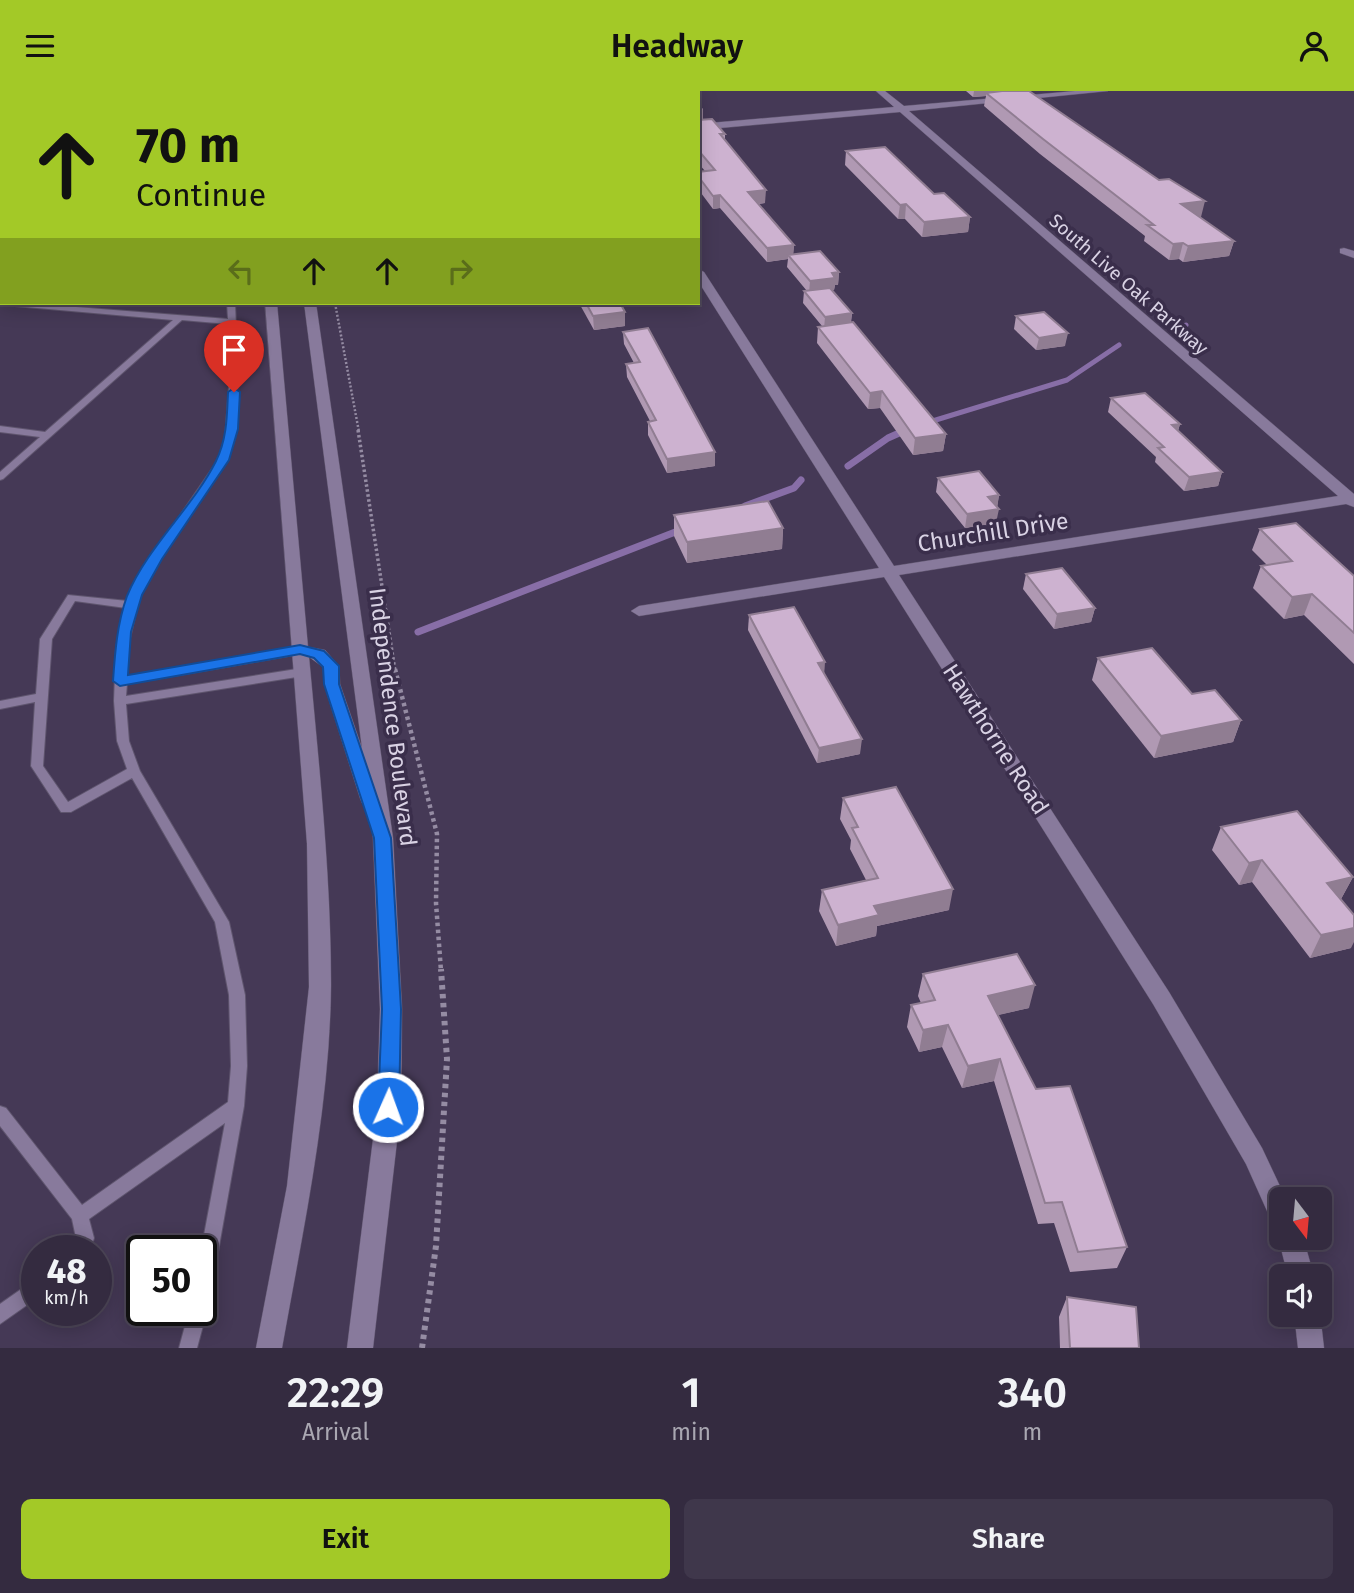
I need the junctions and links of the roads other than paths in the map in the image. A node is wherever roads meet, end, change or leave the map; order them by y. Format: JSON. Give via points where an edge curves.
{"nodes":[{"id":1,"x":880,"y":91,"type":"edge"},
{"id":2,"x":1104,"y":91,"type":"edge"},
{"id":3,"x":902,"y":109,"type":"junction"},
{"id":4,"x":700,"y":127,"type":"edge"},
{"id":5,"x":700,"y":275,"type":"edge"},
{"id":6,"x":26,"y":305,"type":"edge"},
{"id":7,"x":231,"y":305,"type":"edge"},
{"id":8,"x":271,"y":305,"type":"edge"},
{"id":9,"x":310,"y":305,"type":"edge"},
{"id":10,"x":180,"y":318,"type":"junction"},
{"id":11,"x":232,"y":322,"type":"junction"},
{"id":12,"x":0,"y":429,"type":"edge"},
{"id":13,"x":47,"y":435,"type":"junction"},
{"id":14,"x":0,"y":477,"type":"edge"},
{"id":15,"x":1352,"y":500,"type":"edge"},
{"id":16,"x":891,"y":571,"type":"junction"},
{"id":17,"x":131,"y":605,"type":"junction"},
{"id":18,"x":639,"y":611,"type":"dead end"},
{"id":19,"x":300,"y":649,"type":"junction"},
{"id":20,"x":303,"y":672,"type":"junction"},
{"id":21,"x":120,"y":681,"type":"junction"},
{"id":22,"x":42,"y":697,"type":"junction"},
{"id":23,"x":120,"y":701,"type":"junction"},
{"id":24,"x":0,"y":705,"type":"edge"},
{"id":25,"x":134,"y":771,"type":"junction"},
{"id":26,"x":383,"y":838,"type":"junction"},
{"id":27,"x":236,"y":1106,"type":"junction"},
{"id":28,"x":0,"y":1113,"type":"edge"},
{"id":29,"x":1269,"y":1188,"type":"edge"},
{"id":30,"x":80,"y":1216,"type":"junction"},
{"id":31,"x":84,"y":1235,"type":"edge"},
{"id":32,"x":212,"y":1235,"type":"edge"},
{"id":33,"x":21,"y":1299,"type":"edge"},
{"id":34,"x":0,"y":1315,"type":"edge"},
{"id":35,"x":194,"y":1326,"type":"edge"},
{"id":36,"x":1309,"y":1327,"type":"edge"},
{"id":37,"x":188,"y":1348,"type":"edge"},
{"id":38,"x":269,"y":1348,"type":"edge"},
{"id":39,"x":360,"y":1348,"type":"edge"},
{"id":40,"x":1311,"y":1348,"type":"edge"}],
"edges":[{"from":1,"to":3,"type":"street","name":"South Live Oak Parkway"},
{"from":2,"to":3,"type":"street"},
{"from":3,"to":4,"type":"street"},
{"from":3,"to":15,"type":"street","name":"South Live Oak Parkway"},
{"from":5,"to":16,"type":"street","name":"Hawthorne Road"},
{"from":6,"to":10,"type":"lane"},
{"from":7,"to":11,"type":"lane"},
{"from":8,"to":19,"type":"street"},
{"from":9,"to":26,"type":"street","name":"Independence Boulevard"},
{"from":10,"to":11,"type":"lane"},
{"from":10,"to":13,"type":"lane"},
{"from":11,"to":17,"type":"lane","via":[[232,429],[223,460],[155,559]]},
{"from":12,"to":13,"type":"lane"},
{"from":13,"to":14,"type":"lane"},
{"from":15,"to":16,"type":"street","name":"Churchill Drive"},
{"from":16,"to":18,"type":"street","name":"Churchill Drive"},
{"from":16,"to":29,"type":"street","name":"Hawthorne Road","via":[[1161,998]]},
{"from":17,"to":21,"type":"lane"},
{"from":17,"to":22,"type":"lane","via":[[72,597],[46,639]]},
{"from":19,"to":20,"type":"street"},
{"from":19,"to":21,"type":"lane"},
{"from":19,"to":26,"type":"street","via":[[319,654],[331,666],[332,684]]},
{"from":20,"to":23,"type":"lane"},
{"from":20,"to":38,"type":"street","via":[[317,844],[320,987],[299,1186]]},
{"from":21,"to":23,"type":"lane"},
{"from":22,"to":24,"type":"lane"},
{"from":22,"to":25,"type":"lane","via":[[37,766],[66,809]]},
{"from":23,"to":25,"type":"lane","via":[[123,741]]},
{"from":25,"to":27,"type":"lane","via":[[222,922],[237,995]]},
{"from":26,"to":39,"type":"street","name":"Independence Boulevard","via":[[391,1009],[388,1107]]},
{"from":27,"to":30,"type":"lane"},
{"from":27,"to":32,"type":"lane"},
{"from":28,"to":30,"type":"lane"},
{"from":30,"to":31,"type":"lane"},
{"from":33,"to":34,"type":"lane"},
{"from":35,"to":37,"type":"lane"},
{"from":36,"to":40,"type":"street"}]}
